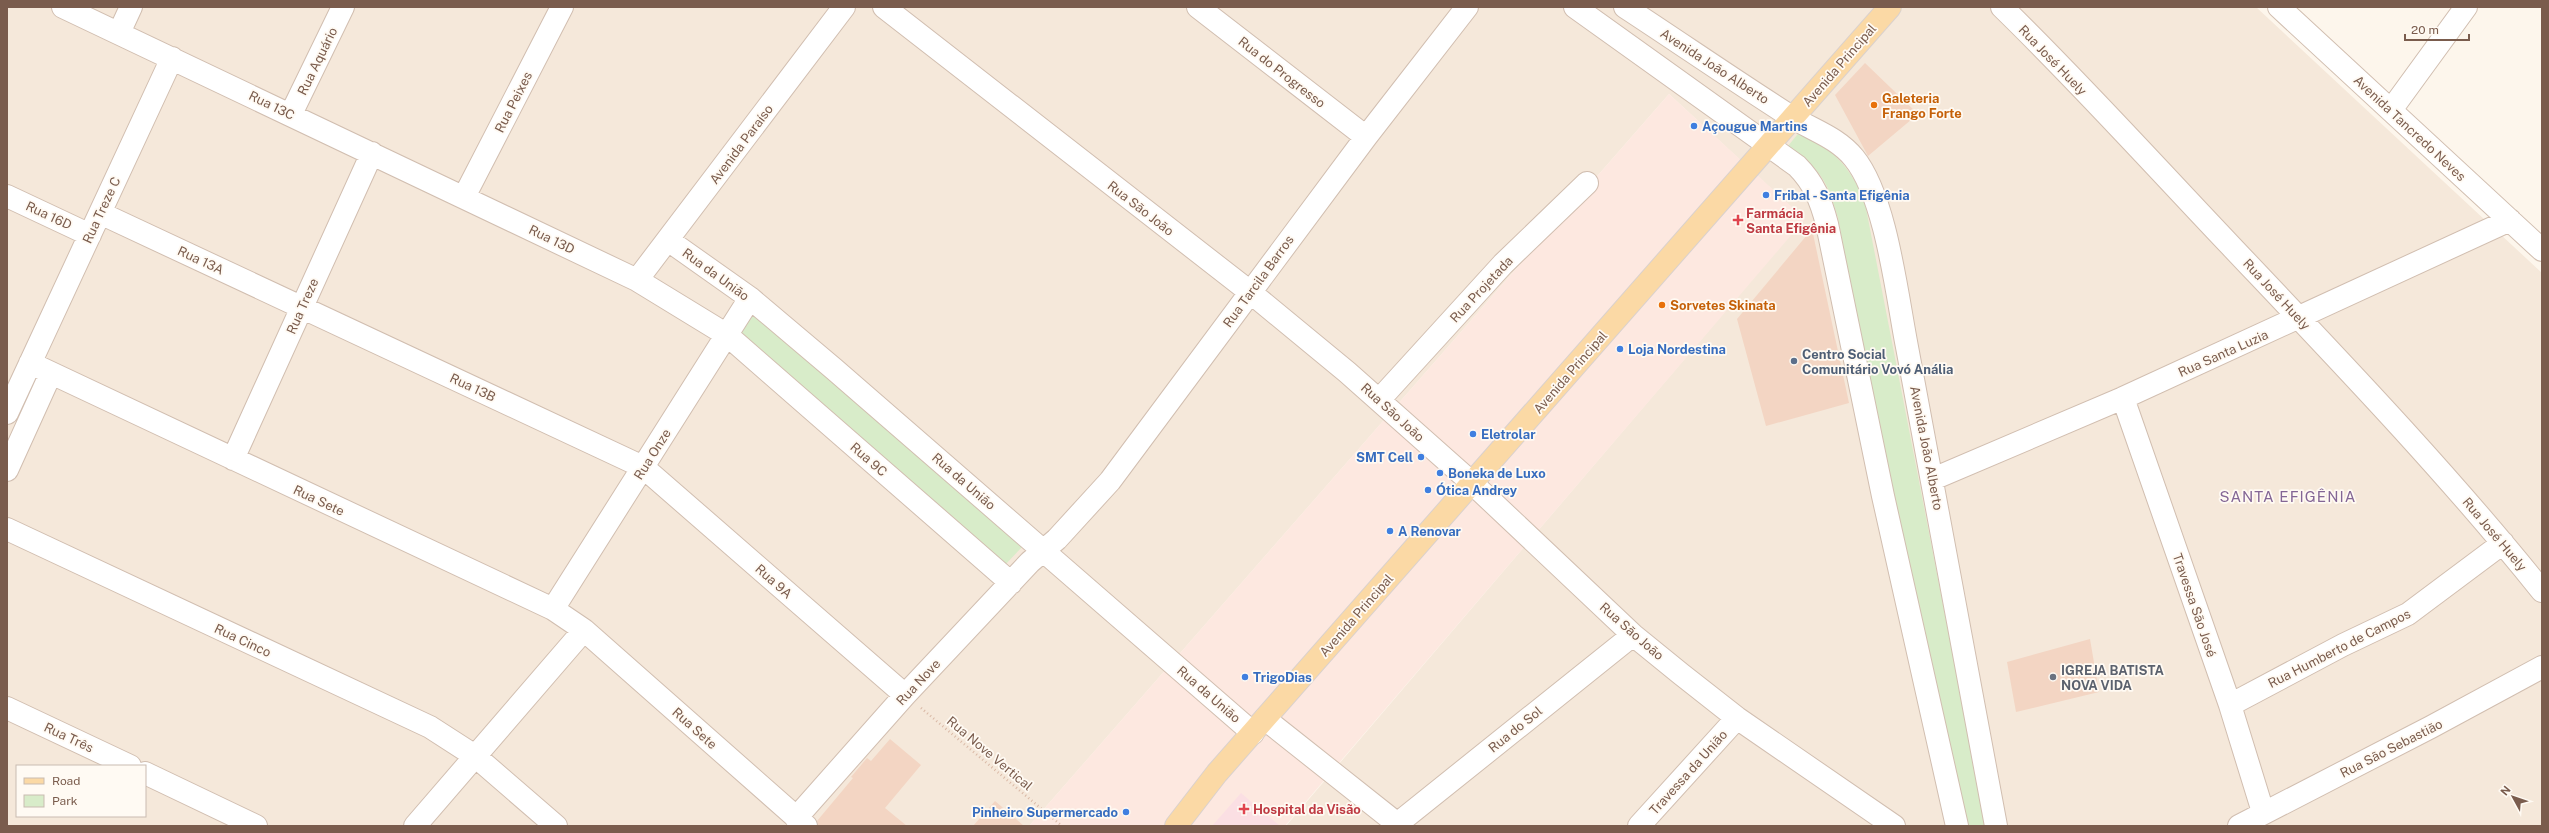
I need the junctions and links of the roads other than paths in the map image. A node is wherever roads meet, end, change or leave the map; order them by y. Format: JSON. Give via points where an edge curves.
{"nodes":[{"id":1,"x":63,"y":7,"type":"edge"},
{"id":2,"x":131,"y":7,"type":"edge"},
{"id":3,"x":343,"y":7,"type":"edge"},
{"id":4,"x":562,"y":7,"type":"edge"},
{"id":5,"x":844,"y":7,"type":"edge"},
{"id":6,"x":884,"y":7,"type":"edge"},
{"id":7,"x":1198,"y":7,"type":"edge"},
{"id":8,"x":1467,"y":7,"type":"edge"},
{"id":9,"x":1575,"y":7,"type":"edge"},
{"id":10,"x":1625,"y":7,"type":"edge"},
{"id":11,"x":1890,"y":7,"type":"edge"},
{"id":12,"x":2002,"y":7,"type":"edge"},
{"id":13,"x":2279,"y":7,"type":"edge"},
{"id":14,"x":2466,"y":7,"type":"edge"},
{"id":15,"x":119,"y":33,"type":"junction"},
{"id":16,"x":172,"y":58,"type":"junction"},
{"id":17,"x":2390,"y":110,"type":"junction"},
{"id":18,"x":291,"y":114,"type":"junction"},
{"id":19,"x":1793,"y":118,"type":"junction"},
{"id":20,"x":1366,"y":137,"type":"junction"},
{"id":21,"x":1768,"y":146,"type":"junction"},
{"id":22,"x":372,"y":153,"type":"junction"},
{"id":23,"x":1587,"y":182,"type":"dead end"},
{"id":24,"x":7,"y":196,"type":"edge"},
{"id":25,"x":464,"y":197,"type":"junction"},
{"id":26,"x":100,"y":213,"type":"junction"},
{"id":27,"x":2510,"y":220,"type":"junction"},
{"id":28,"x":90,"y":235,"type":"junction"},
{"id":29,"x":668,"y":240,"type":"junction"},
{"id":30,"x":2542,"y":250,"type":"edge"},
{"id":31,"x":637,"y":280,"type":"junction"},
{"id":32,"x":1250,"y":292,"type":"junction"},
{"id":33,"x":750,"y":298,"type":"junction"},
{"id":34,"x":302,"y":307,"type":"junction"},
{"id":35,"x":2300,"y":318,"type":"junction"},
{"id":36,"x":727,"y":335,"type":"junction"},
{"id":37,"x":30,"y":363,"type":"junction"},
{"id":38,"x":51,"y":373,"type":"junction"},
{"id":39,"x":12,"y":388,"type":"edge"},
{"id":40,"x":2123,"y":398,"type":"junction"},
{"id":41,"x":1379,"y":400,"type":"junction"},
{"id":42,"x":7,"y":413,"type":"edge"},
{"id":43,"x":233,"y":459,"type":"junction"},
{"id":44,"x":643,"y":467,"type":"junction"},
{"id":45,"x":7,"y":470,"type":"edge"},
{"id":46,"x":1933,"y":479,"type":"junction"},
{"id":47,"x":1472,"y":483,"type":"junction"},
{"id":48,"x":7,"y":529,"type":"edge"},
{"id":49,"x":2503,"y":543,"type":"junction"},
{"id":50,"x":1045,"y":551,"type":"junction"},
{"id":51,"x":1011,"y":583,"type":"junction"},
{"id":52,"x":2542,"y":591,"type":"edge"},
{"id":53,"x":553,"y":609,"type":"junction"},
{"id":54,"x":584,"y":630,"type":"junction"},
{"id":55,"x":1633,"y":635,"type":"junction"},
{"id":56,"x":2542,"y":667,"type":"edge"},
{"id":57,"x":905,"y":695,"type":"junction"},
{"id":58,"x":2230,"y":705,"type":"junction"},
{"id":59,"x":7,"y":708,"type":"edge"},
{"id":60,"x":1737,"y":718,"type":"junction"},
{"id":61,"x":1259,"y":726,"type":"junction"},
{"id":62,"x":475,"y":756,"type":"junction"},
{"id":63,"x":128,"y":765,"type":"edge"},
{"id":64,"x":146,"y":773,"type":"edge"},
{"id":65,"x":1217,"y":773,"type":"junction"},
{"id":66,"x":2264,"y":812,"type":"junction"},
{"id":67,"x":419,"y":821,"type":"edge"},
{"id":68,"x":801,"y":822,"type":"edge"},
{"id":69,"x":1399,"y":825,"type":"edge"},
{"id":70,"x":256,"y":826,"type":"edge"},
{"id":71,"x":556,"y":826,"type":"edge"},
{"id":72,"x":1160,"y":826,"type":"edge"},
{"id":73,"x":1176,"y":826,"type":"edge"},
{"id":74,"x":1639,"y":826,"type":"edge"},
{"id":75,"x":1894,"y":826,"type":"edge"},
{"id":76,"x":1956,"y":826,"type":"edge"},
{"id":77,"x":1996,"y":826,"type":"edge"},
{"id":78,"x":2239,"y":826,"type":"edge"}],
"edges":[{"from":1,"to":15,"type":"street","name":"Rua 13C"},
{"from":2,"to":15,"type":"street"},
{"from":3,"to":18,"type":"street","name":"Rua Aquário"},
{"from":4,"to":25,"type":"street","name":"Rua Peixes"},
{"from":5,"to":29,"type":"street","name":"Avenida Paraíso"},
{"from":6,"to":32,"type":"street","name":"Rua São João"},
{"from":7,"to":20,"type":"street","name":"Rua do Progresso"},
{"from":8,"to":20,"type":"street","name":"Rua Tarcila Barros"},
{"from":9,"to":21,"type":"street"},
{"from":10,"to":19,"type":"street","name":"Avenida João Alberto"},
{"from":11,"to":19,"type":"main road","name":"Avenida Principal"},
{"from":12,"to":35,"type":"street","name":"Rua José Huely"},
{"from":13,"to":17,"type":"street","name":"Avenida Tancredo Neves"},
{"from":14,"to":17,"type":"street"},
{"from":15,"to":16,"type":"street","name":"Rua 13C"},
{"from":16,"to":18,"type":"street","name":"Rua 13C"},
{"from":16,"to":26,"type":"street","name":"Rua Treze C"},
{"from":17,"to":27,"type":"street","name":"Avenida Tancredo Neves"},
{"from":18,"to":22,"type":"street","name":"Rua 13C"},
{"from":19,"to":21,"type":"main road","name":"Avenida Principal"},
{"from":19,"to":46,"type":"street","name":"Avenida João Alberto","via":[[1840,143],[1856,160],[1876,200]]},
{"from":20,"to":32,"type":"street","name":"Rua Tarcila Barros"},
{"from":21,"to":47,"type":"main road","name":"Avenida Principal"},
{"from":21,"to":76,"type":"street","via":[[1809,177],[1820,199],[1827,224],[1883,496]]},
{"from":22,"to":25,"type":"street","name":"Rua 13D"},
{"from":22,"to":34,"type":"street","name":"Rua Treze"},
{"from":23,"to":41,"type":"street","name":"Rua Projetada","via":[[1504,264]]},
{"from":24,"to":28,"type":"street","name":"Rua 16D"},
{"from":25,"to":31,"type":"street","name":"Rua 13D"},
{"from":26,"to":28,"type":"street","name":"Rua Treze C"},
{"from":26,"to":34,"type":"street","name":"Rua 13A"},
{"from":27,"to":30,"type":"street","name":"Avenida Tancredo Neves"},
{"from":27,"to":35,"type":"street","name":"Rua Santa Luzia"},
{"from":28,"to":37,"type":"street","name":"Rua Treze C"},
{"from":29,"to":31,"type":"street","name":"Avenida Paraíso"},
{"from":29,"to":33,"type":"street","name":"Rua da União"},
{"from":31,"to":36,"type":"street","name":"Rua 13D"},
{"from":32,"to":41,"type":"street","name":"Rua São João"},
{"from":32,"to":50,"type":"street","name":"Rua Tarcila Barros","via":[[1110,481]]},
{"from":33,"to":36,"type":"street","name":"Rua Onze"},
{"from":33,"to":50,"type":"street","name":"Rua da União"},
{"from":34,"to":43,"type":"street","name":"Rua Treze"},
{"from":34,"to":44,"type":"street","name":"Rua 13B"},
{"from":35,"to":40,"type":"street","name":"Rua Santa Luzia"},
{"from":35,"to":49,"type":"street","name":"Rua José Huely","via":[[2456,487]]},
{"from":36,"to":44,"type":"street","name":"Rua Onze"},
{"from":36,"to":51,"type":"street","name":"Rua 9C"},
{"from":37,"to":38,"type":"street","name":"Rua Sete"},
{"from":37,"to":39,"type":"street","name":"Rua Treze C"},
{"from":38,"to":43,"type":"street","name":"Rua Sete"},
{"from":38,"to":45,"type":"street"},
{"from":39,"to":42,"type":"street","name":"Rua Treze C"},
{"from":40,"to":46,"type":"street","name":"Rua Santa Luzia"},
{"from":40,"to":58,"type":"street","name":"Travessa São José"},
{"from":41,"to":47,"type":"street","name":"Rua São João"},
{"from":43,"to":53,"type":"street","name":"Rua Sete"},
{"from":44,"to":53,"type":"street","name":"Rua Onze"},
{"from":44,"to":57,"type":"street","name":"Rua 9A"},
{"from":46,"to":77,"type":"street","name":"Avenida João Alberto"},
{"from":47,"to":55,"type":"street","name":"Rua São João"},
{"from":47,"to":61,"type":"main road","name":"Avenida Principal"},
{"from":48,"to":62,"type":"street","name":"Rua Cinco","via":[[430,727]]},
{"from":49,"to":52,"type":"street","name":"Rua José Huely"},
{"from":49,"to":58,"type":"street","name":"Rua Humberto de Campos","via":[[2408,614]]},
{"from":50,"to":51,"type":"street","name":"Rua Nove","via":[[1030,562]]},
{"from":50,"to":61,"type":"street","name":"Rua da União"},
{"from":51,"to":57,"type":"street","name":"Rua Nove"},
{"from":53,"to":54,"type":"street","name":"Rua Sete"},
{"from":54,"to":62,"type":"street"},
{"from":54,"to":68,"type":"street","name":"Rua Sete"},
{"from":55,"to":60,"type":"street","name":"Rua São João"},
{"from":55,"to":69,"type":"street","name":"Rua do Sol"},
{"from":56,"to":66,"type":"street","name":"Rua São Sebastião"},
{"from":57,"to":68,"type":"street","name":"Rua Nove"},
{"from":58,"to":66,"type":"street","name":"Travessa São José"},
{"from":59,"to":63,"type":"street","name":"Rua Três"},
{"from":60,"to":74,"type":"street","name":"Travessa da União"},
{"from":60,"to":75,"type":"street","name":"Rua São João"},
{"from":61,"to":65,"type":"main road","name":"Avenida Principal"},
{"from":61,"to":69,"type":"street","name":"Rua da União"},
{"from":62,"to":67,"type":"street"},
{"from":62,"to":71,"type":"street","name":"Rua Cinco"},
{"from":64,"to":70,"type":"street"},
{"from":65,"to":72,"type":"main road","name":"Avenida Principal"},
{"from":65,"to":73,"type":"main road","name":"Avenida Principal"},
{"from":66,"to":78,"type":"street","name":"Rua São Sebastião"}]}
